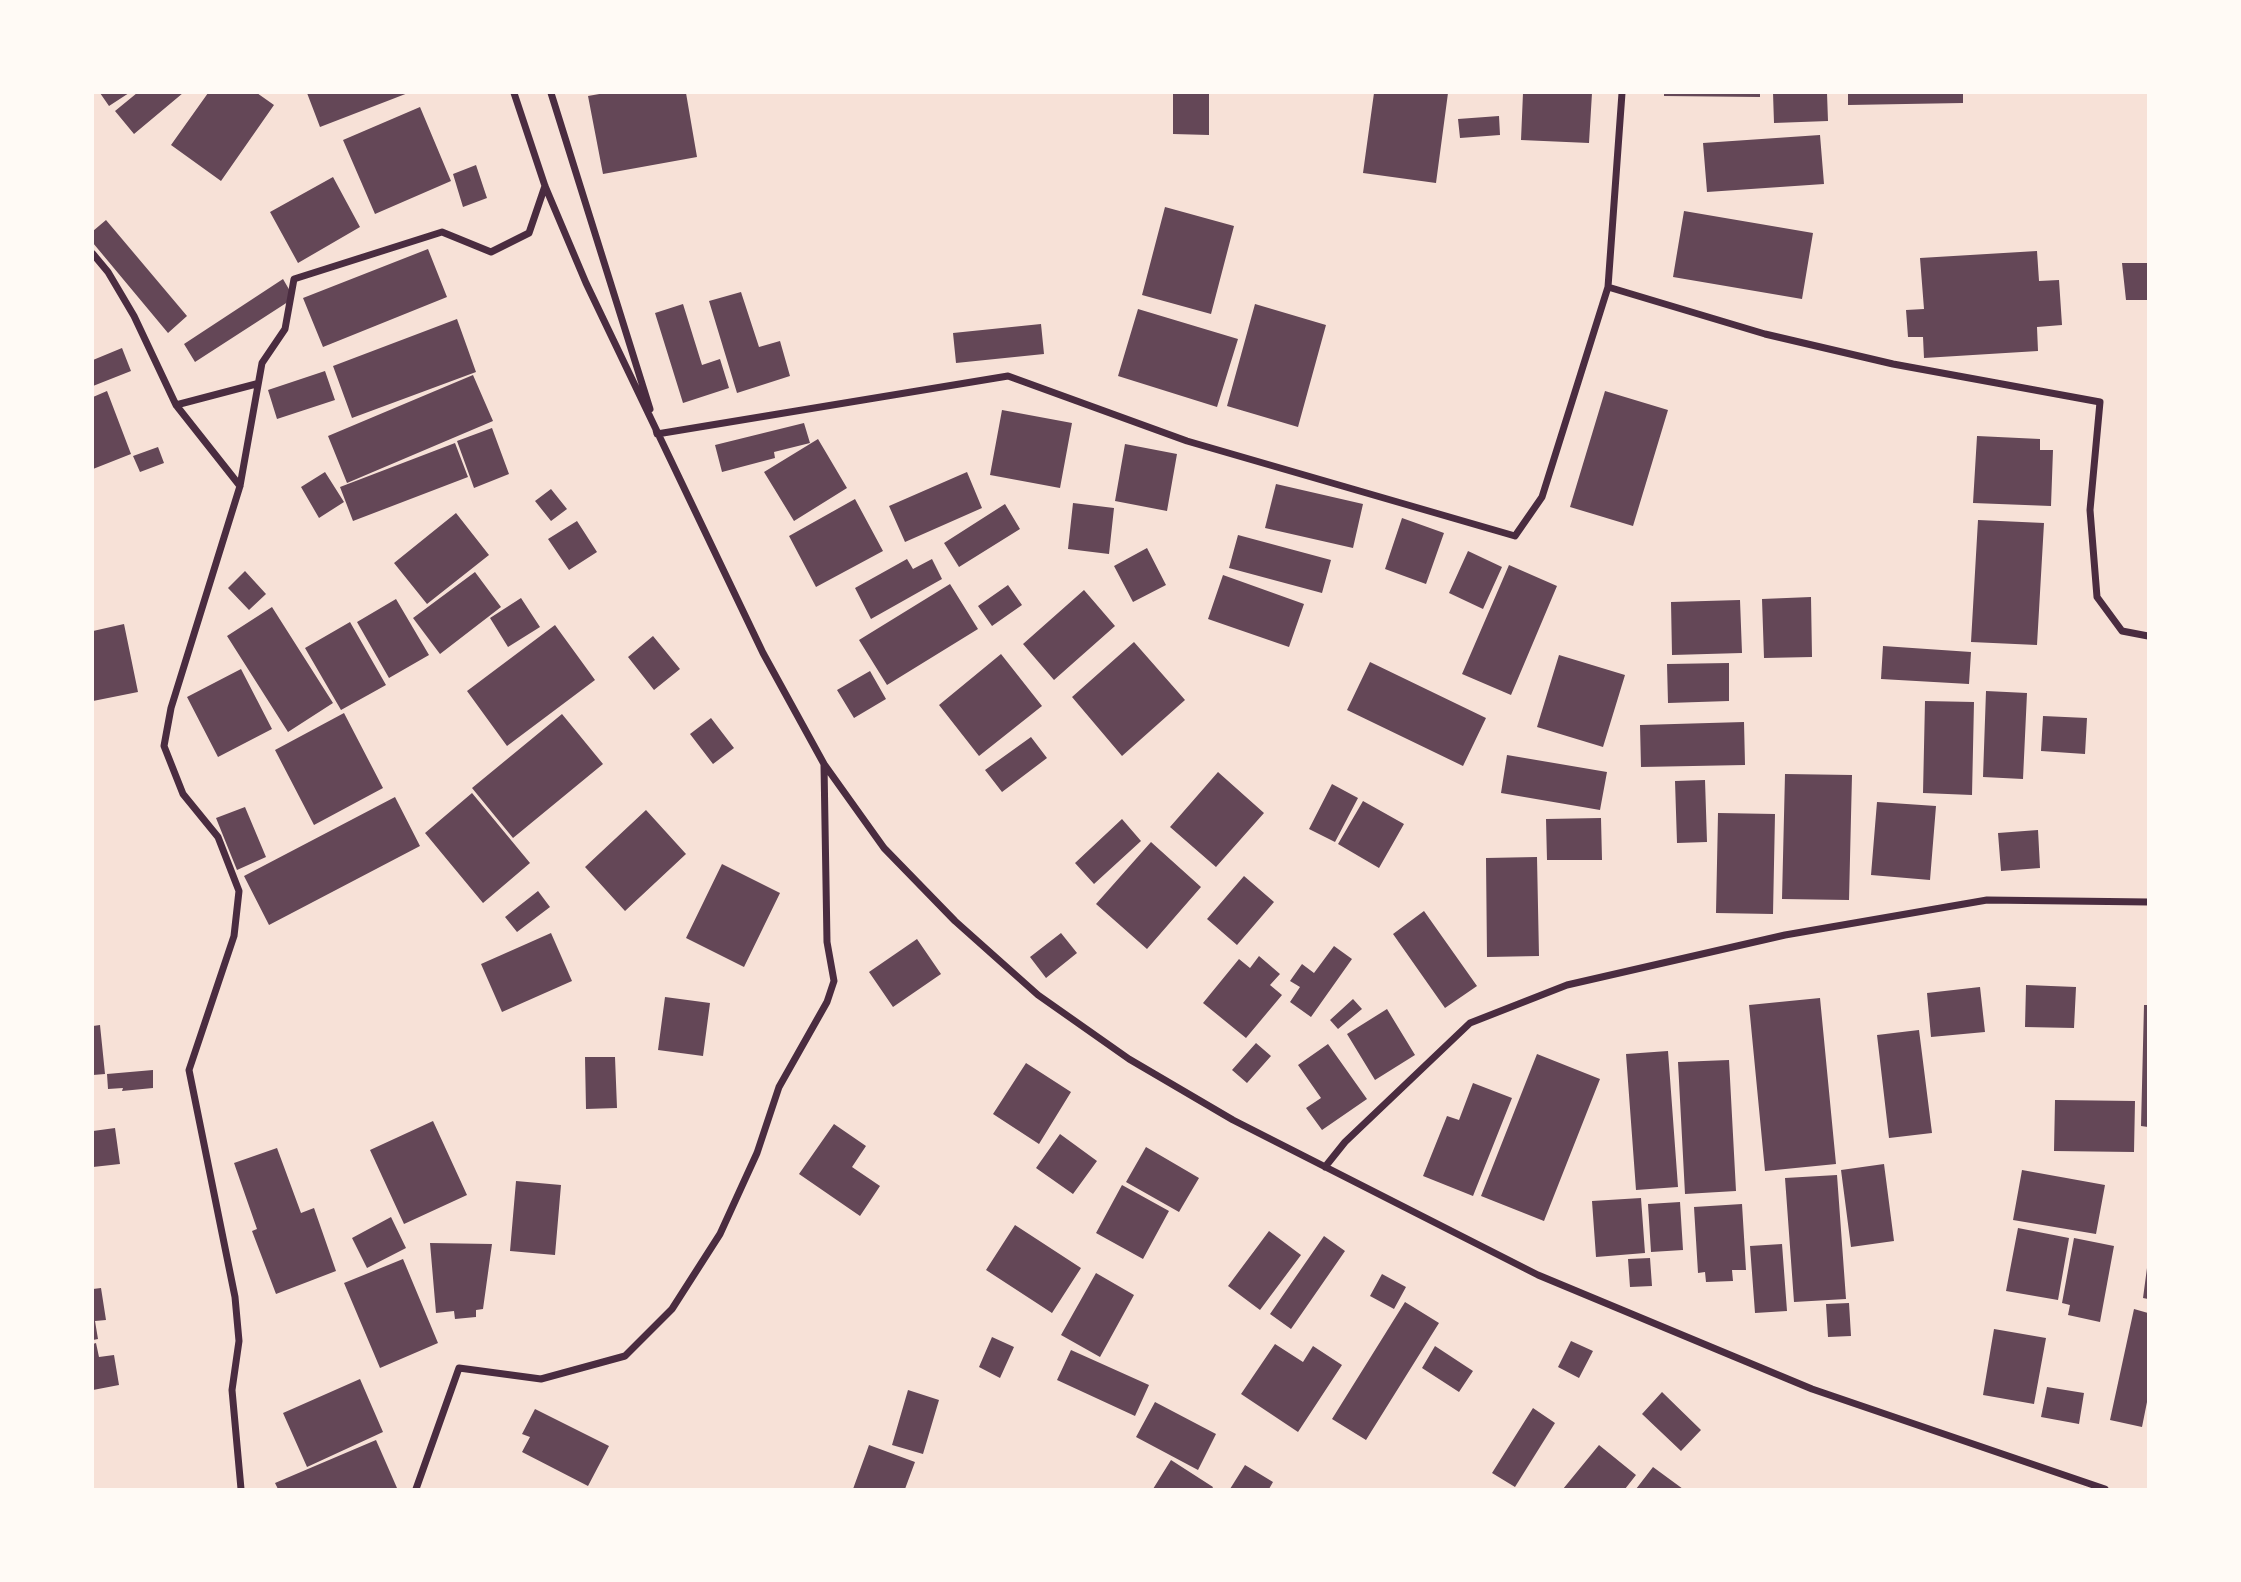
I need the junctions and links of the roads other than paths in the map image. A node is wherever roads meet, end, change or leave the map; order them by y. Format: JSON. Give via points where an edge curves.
{"nodes":[{"id":1,"x":514,"y":93,"type":"edge"},
{"id":2,"x":551,"y":93,"type":"edge"},
{"id":3,"x":1622,"y":93,"type":"edge"},
{"id":4,"x":545,"y":186,"type":"junction"},
{"id":5,"x":93,"y":254,"type":"edge"},
{"id":6,"x":1608,"y":287,"type":"junction"},
{"id":7,"x":256,"y":384,"type":"junction"},
{"id":8,"x":176,"y":405,"type":"junction"},
{"id":9,"x":657,"y":434,"type":"junction"},
{"id":10,"x":240,"y":486,"type":"junction"},
{"id":11,"x":2148,"y":636,"type":"edge"},
{"id":12,"x":824,"y":764,"type":"junction"},
{"id":13,"x":2148,"y":902,"type":"edge"},
{"id":14,"x":1325,"y":1167,"type":"junction"},
{"id":15,"x":241,"y":1489,"type":"edge"},
{"id":16,"x":416,"y":1489,"type":"edge"},
{"id":17,"x":2105,"y":1489,"type":"edge"}],
"edges":[{"from":1,"to":4,"type":"street"},
{"from":2,"to":9,"type":"street"},
{"from":3,"to":6,"type":"street"},
{"from":4,"to":7,"type":"street","via":[[528,233],[491,251],[442,232],[294,279],[285,329],[261,363]]},
{"from":4,"to":9,"type":"street"},
{"from":5,"to":8,"type":"street","via":[[134,316]]},
{"from":6,"to":9,"type":"street","via":[[1542,497],[1515,536],[1187,441],[1008,376]]},
{"from":6,"to":11,"type":"street","via":[[1765,334],[1893,364],[2100,402],[2090,510],[2097,597],[2122,631]]},
{"from":7,"to":8,"type":"street"},
{"from":7,"to":10,"type":"street"},
{"from":8,"to":10,"type":"street"},
{"from":9,"to":12,"type":"street"},
{"from":10,"to":15,"type":"street","via":[[171,708],[164,746],[183,794],[218,837],[239,891],[234,936],[189,1070],[235,1297],[239,1341],[232,1390]]},
{"from":12,"to":14,"type":"street","via":[[884,848],[955,921],[1038,995],[1129,1059]]},
{"from":12,"to":16,"type":"street","via":[[827,942],[834,981],[779,1087],[757,1153],[720,1234],[672,1309],[625,1356],[541,1379],[459,1368]]},
{"from":13,"to":14,"type":"street","via":[[1987,900],[1785,935],[1567,985],[1469,1023],[1345,1142]]},
{"from":14,"to":17,"type":"street","via":[[1538,1275],[1750,1363],[1906,1423]]}]}
